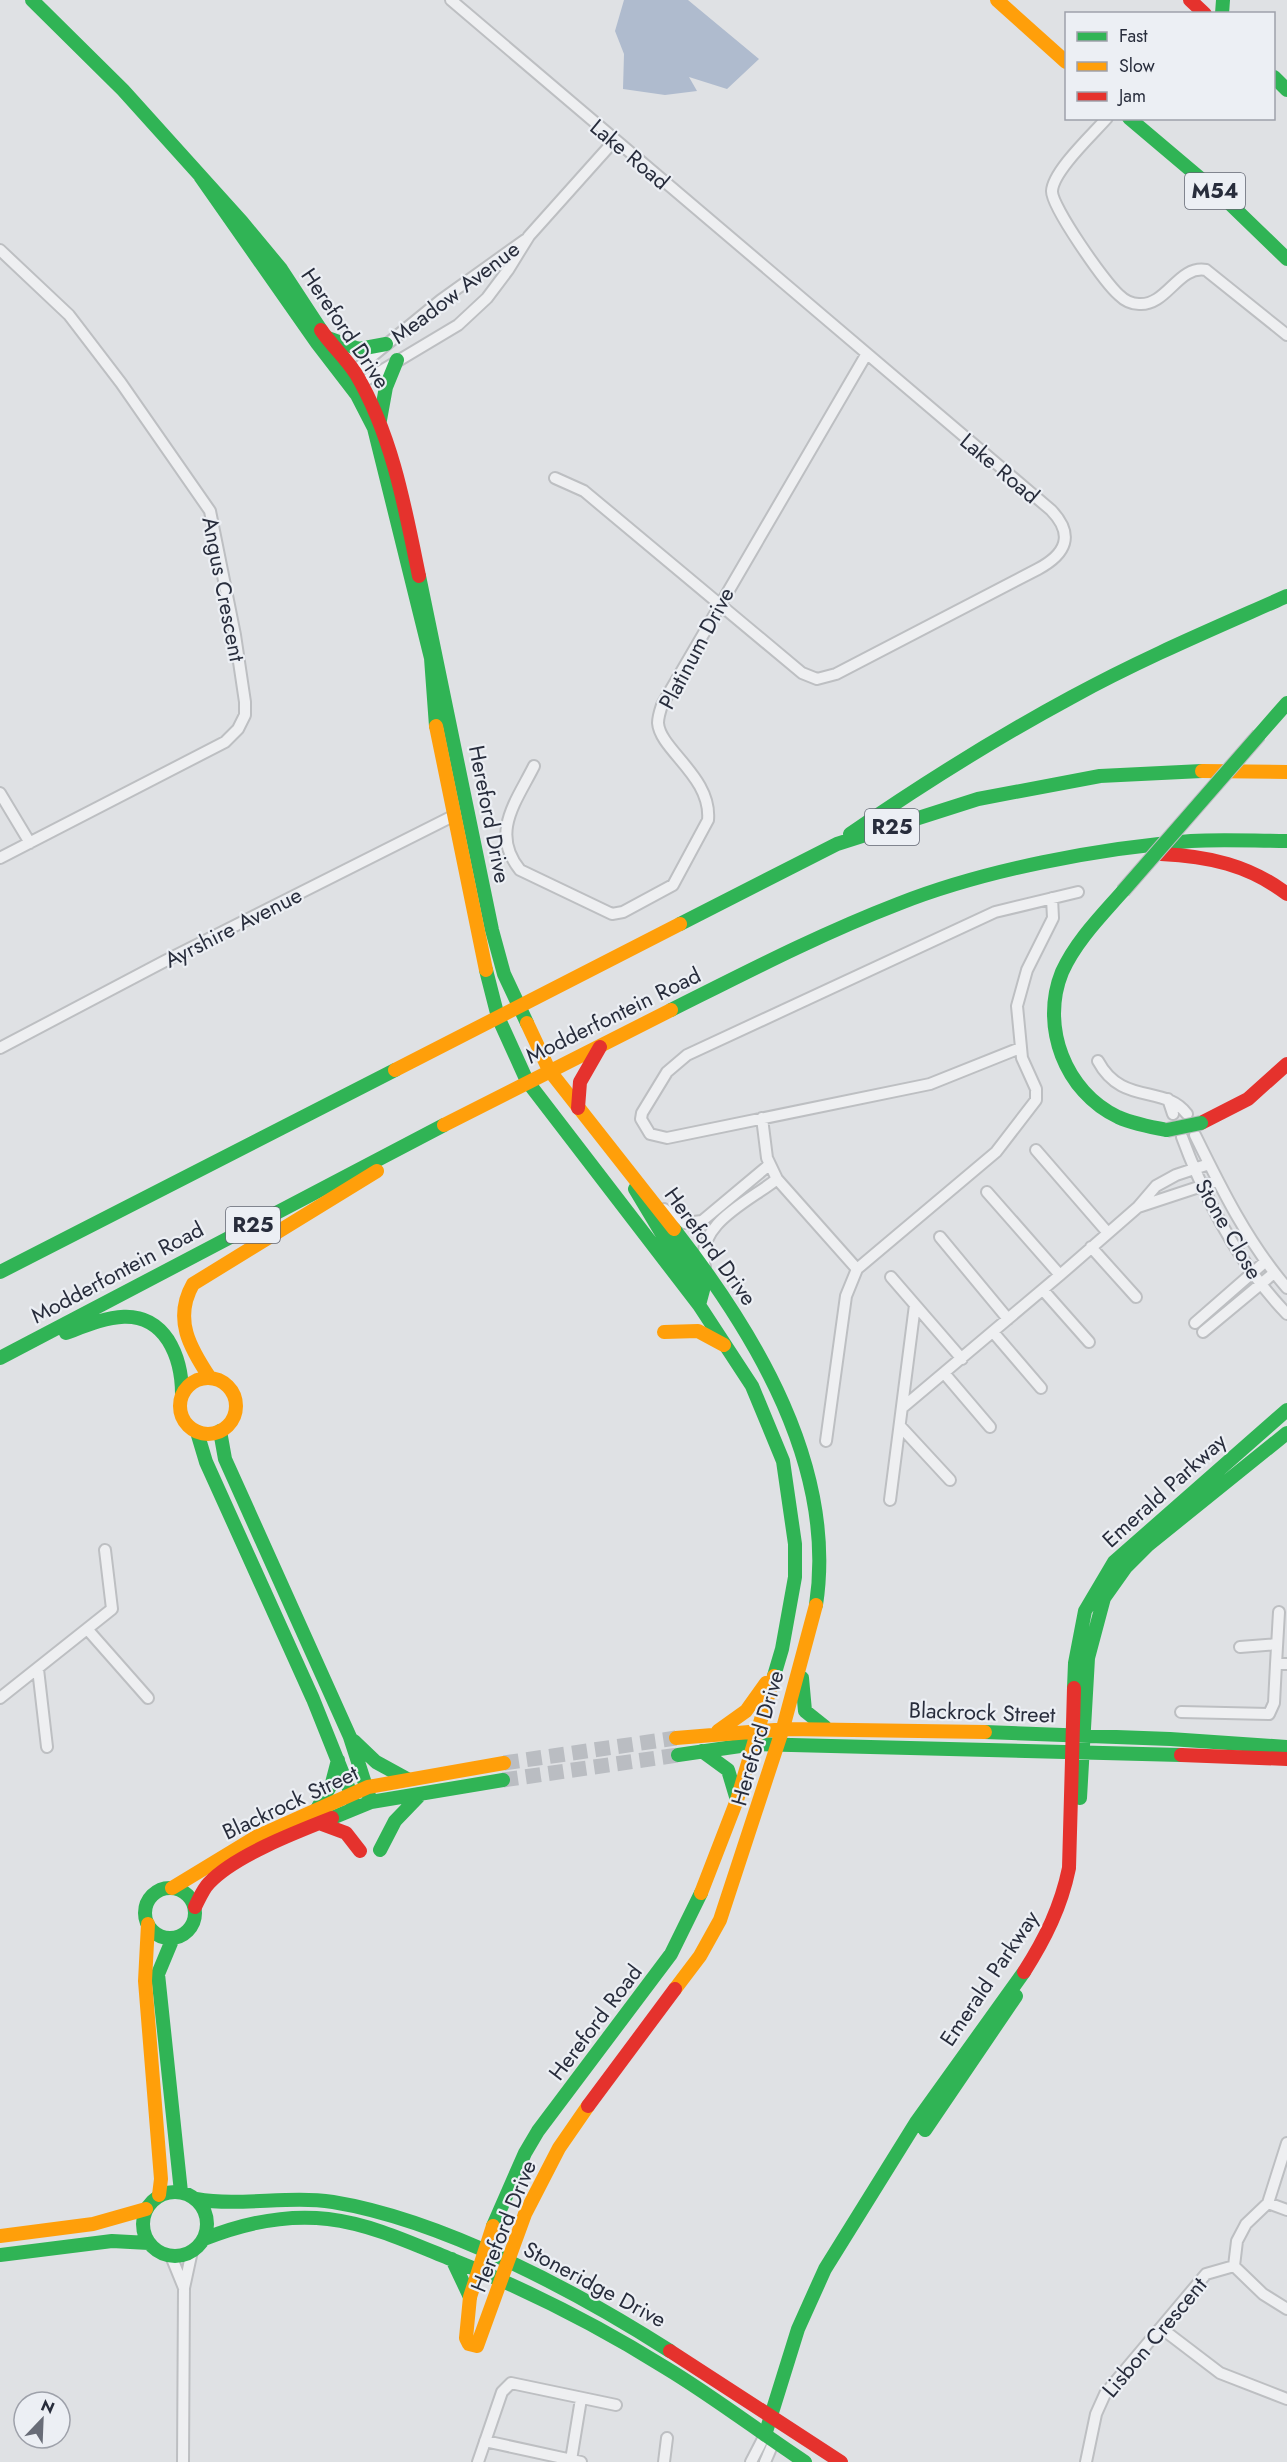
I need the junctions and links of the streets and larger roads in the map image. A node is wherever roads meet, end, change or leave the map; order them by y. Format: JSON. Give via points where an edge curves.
{"nodes":[{"id":1,"x":21,"y":0,"type":"edge"},
{"id":2,"x":32,"y":0,"type":"edge"},
{"id":3,"x":451,"y":0,"type":"edge"},
{"id":4,"x":997,"y":0,"type":"edge"},
{"id":5,"x":1217,"y":0,"type":"edge"},
{"id":6,"x":1199,"y":8,"type":"edge"},
{"id":7,"x":45,"y":14,"type":"junction"},
{"id":8,"x":1065,"y":61,"type":"edge"},
{"id":9,"x":1275,"y":78,"type":"edge"},
{"id":10,"x":1287,"y":90,"type":"edge"},
{"id":11,"x":1105,"y":120,"type":"edge"},
{"id":12,"x":1131,"y":120,"type":"edge"},
{"id":13,"x":614,"y":141,"type":"junction"},
{"id":14,"x":200,"y":176,"type":"junction"},
{"id":15,"x":529,"y":236,"type":"junction"},
{"id":16,"x":0,"y":250,"type":"edge"},
{"id":17,"x":1287,"y":259,"type":"edge"},
{"id":18,"x":1287,"y":335,"type":"edge"},
{"id":19,"x":325,"y":336,"type":"junction"},
{"id":20,"x":386,"y":344,"type":"junction"},
{"id":21,"x":866,"y":355,"type":"junction"},
{"id":22,"x":397,"y":360,"type":"junction"},
{"id":23,"x":353,"y":380,"type":"junction"},
{"id":24,"x":380,"y":421,"type":"junction"},
{"id":25,"x":555,"y":478,"type":"dead end"},
{"id":26,"x":1287,"y":596,"type":"edge"},
{"id":27,"x":718,"y":605,"type":"junction"},
{"id":28,"x":1287,"y":704,"type":"edge"},
{"id":29,"x":534,"y":766,"type":"dead end"},
{"id":30,"x":1287,"y":772,"type":"edge"},
{"id":31,"x":0,"y":793,"type":"edge"},
{"id":32,"x":461,"y":812,"type":"junction"},
{"id":33,"x":1287,"y":841,"type":"edge"},
{"id":34,"x":30,"y":843,"type":"junction"},
{"id":35,"x":837,"y":844,"type":"junction"},
{"id":36,"x":1092,"y":853,"type":"junction"},
{"id":37,"x":0,"y":858,"type":"edge"},
{"id":38,"x":1078,"y":892,"type":"dead end"},
{"id":39,"x":1287,"y":894,"type":"edge"},
{"id":40,"x":1052,"y":898,"type":"junction"},
{"id":41,"x":519,"y":1007,"type":"junction"},
{"id":42,"x":498,"y":1017,"type":"junction"},
{"id":43,"x":603,"y":1043,"type":"junction"},
{"id":44,"x":0,"y":1048,"type":"edge"},
{"id":45,"x":1020,"y":1048,"type":"junction"},
{"id":46,"x":1098,"y":1061,"type":"dead end"},
{"id":47,"x":1287,"y":1064,"type":"edge"},
{"id":48,"x":549,"y":1070,"type":"junction"},
{"id":49,"x":527,"y":1081,"type":"junction"},
{"id":50,"x":1168,"y":1099,"type":"junction"},
{"id":51,"x":578,"y":1108,"type":"junction"},
{"id":52,"x":1173,"y":1114,"type":"dead end"},
{"id":53,"x":1187,"y":1114,"type":"dead end"},
{"id":54,"x":762,"y":1118,"type":"junction"},
{"id":55,"x":1198,"y":1129,"type":"junction"},
{"id":56,"x":421,"y":1137,"type":"junction"},
{"id":57,"x":1182,"y":1137,"type":"dead end"},
{"id":58,"x":1035,"y":1150,"type":"dead end"},
{"id":59,"x":769,"y":1164,"type":"junction"},
{"id":60,"x":1209,"y":1164,"type":"junction"},
{"id":61,"x":1193,"y":1168,"type":"junction"},
{"id":62,"x":630,"y":1171,"type":"junction"},
{"id":63,"x":777,"y":1179,"type":"junction"},
{"id":64,"x":1217,"y":1181,"type":"junction"},
{"id":65,"x":1201,"y":1187,"type":"junction"},
{"id":66,"x":987,"y":1192,"type":"dead end"},
{"id":67,"x":654,"y":1202,"type":"junction"},
{"id":68,"x":1138,"y":1207,"type":"junction"},
{"id":69,"x":1108,"y":1233,"type":"junction"},
{"id":70,"x":940,"y":1237,"type":"dead end"},
{"id":71,"x":1091,"y":1247,"type":"junction"},
{"id":72,"x":1266,"y":1261,"type":"junction"},
{"id":73,"x":857,"y":1269,"type":"junction"},
{"id":74,"x":0,"y":1272,"type":"edge"},
{"id":75,"x":1252,"y":1273,"type":"junction"},
{"id":76,"x":1274,"y":1273,"type":"junction"},
{"id":77,"x":707,"y":1274,"type":"junction"},
{"id":78,"x":1060,"y":1275,"type":"junction"},
{"id":79,"x":891,"y":1277,"type":"dead end"},
{"id":80,"x":1260,"y":1284,"type":"junction"},
{"id":81,"x":1287,"y":1288,"type":"edge"},
{"id":82,"x":1043,"y":1290,"type":"junction"},
{"id":83,"x":1136,"y":1297,"type":"dead end"},
{"id":84,"x":699,"y":1305,"type":"junction"},
{"id":85,"x":915,"y":1305,"type":"junction"},
{"id":86,"x":1287,"y":1314,"type":"edge"},
{"id":87,"x":1008,"y":1319,"type":"junction"},
{"id":88,"x":1195,"y":1323,"type":"dead end"},
{"id":89,"x":664,"y":1332,"type":"dead end"},
{"id":90,"x":993,"y":1332,"type":"junction"},
{"id":91,"x":1203,"y":1332,"type":"dead end"},
{"id":92,"x":1089,"y":1342,"type":"dead end"},
{"id":93,"x":732,"y":1351,"type":"junction"},
{"id":94,"x":2,"y":1357,"type":"edge"},
{"id":95,"x":962,"y":1359,"type":"junction"},
{"id":96,"x":944,"y":1373,"type":"junction"},
{"id":97,"x":210,"y":1378,"type":"junction"},
{"id":98,"x":1041,"y":1388,"type":"dead end"},
{"id":99,"x":182,"y":1394,"type":"junction"},
{"id":100,"x":902,"y":1408,"type":"junction"},
{"id":101,"x":1287,"y":1410,"type":"edge"},
{"id":102,"x":900,"y":1426,"type":"junction"},
{"id":103,"x":990,"y":1427,"type":"dead end"},
{"id":104,"x":220,"y":1431,"type":"junction"},
{"id":105,"x":197,"y":1432,"type":"junction"},
{"id":106,"x":1287,"y":1433,"type":"edge"},
{"id":107,"x":826,"y":1441,"type":"dead end"},
{"id":108,"x":950,"y":1480,"type":"dead end"},
{"id":109,"x":890,"y":1500,"type":"dead end"},
{"id":110,"x":105,"y":1550,"type":"dead end"},
{"id":111,"x":1279,"y":1612,"type":"dead end"},
{"id":112,"x":88,"y":1630,"type":"junction"},
{"id":113,"x":809,"y":1630,"type":"junction"},
{"id":114,"x":1277,"y":1644,"type":"junction"},
{"id":115,"x":1240,"y":1647,"type":"dead end"},
{"id":116,"x":782,"y":1649,"type":"junction"},
{"id":117,"x":1281,"y":1664,"type":"edge"},
{"id":118,"x":38,"y":1669,"type":"junction"},
{"id":119,"x":0,"y":1698,"type":"edge"},
{"id":120,"x":148,"y":1698,"type":"dead end"},
{"id":121,"x":1181,"y":1712,"type":"dead end"},
{"id":122,"x":759,"y":1728,"type":"junction"},
{"id":123,"x":783,"y":1728,"type":"junction"},
{"id":124,"x":826,"y":1728,"type":"junction"},
{"id":125,"x":716,"y":1732,"type":"junction"},
{"id":126,"x":1078,"y":1736,"type":"junction"},
{"id":127,"x":350,"y":1737,"type":"junction"},
{"id":128,"x":676,"y":1738,"type":"tunnel mouth"},
{"id":129,"x":754,"y":1744,"type":"junction"},
{"id":130,"x":778,"y":1744,"type":"junction"},
{"id":131,"x":47,"y":1747,"type":"dead end"},
{"id":132,"x":1287,"y":1747,"type":"edge"},
{"id":133,"x":702,"y":1751,"type":"junction"},
{"id":134,"x":1078,"y":1751,"type":"junction"},
{"id":135,"x":678,"y":1755,"type":"tunnel mouth"},
{"id":136,"x":1287,"y":1759,"type":"edge"},
{"id":137,"x":338,"y":1760,"type":"junction"},
{"id":138,"x":504,"y":1763,"type":"tunnel mouth"},
{"id":139,"x":407,"y":1779,"type":"junction"},
{"id":140,"x":503,"y":1780,"type":"tunnel mouth"},
{"id":141,"x":368,"y":1787,"type":"junction"},
{"id":142,"x":351,"y":1794,"type":"junction"},
{"id":143,"x":421,"y":1794,"type":"junction"},
{"id":144,"x":737,"y":1800,"type":"junction"},
{"id":145,"x":372,"y":1802,"type":"junction"},
{"id":146,"x":354,"y":1809,"type":"junction"},
{"id":147,"x":318,"y":1816,"type":"junction"},
{"id":148,"x":380,"y":1850,"type":"dead end"},
{"id":149,"x":360,"y":1851,"type":"dead end"},
{"id":150,"x":172,"y":1888,"type":"junction"},
{"id":151,"x":195,"y":1907,"type":"junction"},
{"id":152,"x":148,"y":1924,"type":"junction"},
{"id":153,"x":173,"y":1938,"type":"junction"},
{"id":154,"x":1287,"y":2143,"type":"edge"},
{"id":155,"x":181,"y":2192,"type":"junction"},
{"id":156,"x":159,"y":2195,"type":"junction"},
{"id":157,"x":196,"y":2199,"type":"junction"},
{"id":158,"x":1268,"y":2203,"type":"junction"},
{"id":159,"x":146,"y":2209,"type":"junction"},
{"id":160,"x":1287,"y":2210,"type":"edge"},
{"id":161,"x":0,"y":2236,"type":"edge"},
{"id":162,"x":204,"y":2239,"type":"junction"},
{"id":163,"x":149,"y":2243,"type":"junction"},
{"id":164,"x":192,"y":2252,"type":"junction"},
{"id":165,"x":485,"y":2252,"type":"junction"},
{"id":166,"x":0,"y":2254,"type":"edge"},
{"id":167,"x":171,"y":2256,"type":"junction"},
{"id":168,"x":452,"y":2259,"type":"junction"},
{"id":169,"x":508,"y":2261,"type":"junction"},
{"id":170,"x":1234,"y":2266,"type":"junction"},
{"id":171,"x":479,"y":2269,"type":"junction"},
{"id":172,"x":502,"y":2279,"type":"junction"},
{"id":173,"x":184,"y":2288,"type":"junction"},
{"id":174,"x":470,"y":2297,"type":"junction"},
{"id":175,"x":1287,"y":2309,"type":"edge"},
{"id":176,"x":1161,"y":2328,"type":"junction"},
{"id":177,"x":466,"y":2338,"type":"joint"},
{"id":178,"x":581,"y":2399,"type":"junction"},
{"id":179,"x":1287,"y":2399,"type":"edge"},
{"id":180,"x":616,"y":2405,"type":"dead end"},
{"id":181,"x":775,"y":2419,"type":"junction"},
{"id":182,"x":667,"y":2438,"type":"dead end"},
{"id":183,"x":769,"y":2438,"type":"junction"},
{"id":184,"x":485,"y":2441,"type":"junction"},
{"id":185,"x":576,"y":2461,"type":"edge"},
{"id":186,"x":183,"y":2462,"type":"edge"},
{"id":187,"x":478,"y":2462,"type":"edge"},
{"id":188,"x":663,"y":2462,"type":"edge"},
{"id":189,"x":751,"y":2462,"type":"edge"},
{"id":190,"x":765,"y":2462,"type":"edge"},
{"id":191,"x":805,"y":2462,"type":"edge"},
{"id":192,"x":841,"y":2462,"type":"edge"},
{"id":193,"x":1086,"y":2462,"type":"edge"}],
"edges":[{"from":1,"to":7,"type":"street","name":"Hereford Drive"},
{"from":2,"to":7,"type":"street","name":"Hereford Drive"},
{"from":3,"to":13,"type":"street","name":"Lake Road"},
{"from":4,"to":8,"type":"street"},
{"from":5,"to":6,"type":"street"},
{"from":7,"to":14,"type":"street","name":"Hereford Drive","via":[[123,90]]},
{"from":9,"to":10,"type":"street"},
{"from":11,"to":18,"type":"street","via":[[1060,172],[1052,200],[1114,290],[1129,302],[1148,303],[1190,270],[1206,270]]},
{"from":12,"to":17,"type":"street","number":"M54","via":[[1226,200]]},
{"from":13,"to":15,"type":"street","name":"Meadow Avenue"},
{"from":13,"to":21,"type":"street","name":"Lake Road"},
{"from":14,"to":19,"type":"street","name":"Hereford Drive","via":[[281,269]]},
{"from":14,"to":23,"type":"street","name":"Hereford Drive"},
{"from":15,"to":20,"type":"street","name":"Meadow Avenue"},
{"from":15,"to":22,"type":"street","name":"Meadow Avenue","via":[[508,270],[458,325]]},
{"from":16,"to":34,"type":"street","name":"Angus Crescent","via":[[69,315],[210,511],[245,702],[245,715],[238,729],[225,742]]},
{"from":19,"to":20,"type":"street","via":[[358,349]]},
{"from":19,"to":23,"type":"street","name":"Hereford Drive"},
{"from":20,"to":23,"type":"street","name":"Meadow Avenue"},
{"from":21,"to":27,"type":"street","name":"Platinum Drive"},
{"from":21,"to":27,"type":"street","name":"Lake Road","via":[[1059,518],[1064,534],[1060,553],[1038,569],[825,677],[802,673]]},
{"from":22,"to":23,"type":"street","name":"Meadow Avenue"},
{"from":22,"to":24,"type":"street","via":[[386,387]]},
{"from":23,"to":24,"type":"street","name":"Hereford Drive"},
{"from":23,"to":32,"type":"street","name":"Hereford Drive","via":[[382,452],[431,658],[436,726]]},
{"from":24,"to":32,"type":"street","name":"Hereford Drive","via":[[399,483],[425,597]]},
{"from":25,"to":27,"type":"street","name":"Lake Road","via":[[584,491]]},
{"from":26,"to":35,"type":"street","via":[[1071,697],[906,795]]},
{"from":27,"to":29,"type":"street","name":"Platinum Drive","via":[[659,714],[658,725],[665,739],[686,764],[709,812],[673,885],[612,914],[520,870],[507,848],[504,827]]},
{"from":28,"to":55,"type":"street","bridge":true,"via":[[1076,948],[1054,1003],[1063,1062],[1092,1101],[1133,1125]]},
{"from":30,"to":35,"type":"street","number":"R25","via":[[1182,771],[1100,776],[978,799]]},
{"from":31,"to":34,"type":"street"},
{"from":32,"to":41,"type":"street","name":"Hereford Drive","via":[[504,974]]},
{"from":32,"to":42,"type":"street","name":"Hereford Drive","via":[[478,939]]},
{"from":32,"to":44,"type":"street","name":"Ayrshire Avenue"},
{"from":33,"to":36,"type":"street","name":"Modderfontein Road","number":"R25","via":[[1192,841]]},
{"from":34,"to":37,"type":"street","name":"Angus Crescent"},
{"from":35,"to":41,"type":"street","number":"R25"},
{"from":36,"to":39,"type":"street","via":[[1220,858],[1264,877]]},
{"from":36,"to":43,"type":"street","name":"Modderfontein Road","number":"R25","via":[[962,882],[899,903],[836,929]]},
{"from":38,"to":40,"type":"street"},
{"from":40,"to":45,"type":"street","via":[[1053,918],[1021,990],[1017,1019]]},
{"from":40,"to":54,"type":"street","via":[[995,912],[687,1055],[667,1072],[641,1119],[650,1134],[667,1138]]},
{"from":41,"to":42,"type":"street","number":"R25"},
{"from":41,"to":48,"type":"street","name":"Hereford Drive"},
{"from":42,"to":49,"type":"street","name":"Hereford Drive"},
{"from":42,"to":74,"type":"street","number":"R25"},
{"from":43,"to":48,"type":"street","name":"Modderfontein Road","number":"R25"},
{"from":43,"to":51,"type":"street","via":[[581,1077]]},
{"from":45,"to":54,"type":"street","via":[[945,1080]]},
{"from":45,"to":73,"type":"street","via":[[1024,1068],[1037,1095],[1013,1131],[996,1152]]},
{"from":46,"to":50,"type":"street","via":[[1120,1085],[1140,1094]]},
{"from":47,"to":55,"type":"street","via":[[1256,1094]]},
{"from":48,"to":49,"type":"street","name":"Modderfontein Road","number":"R25"},
{"from":48,"to":51,"type":"street","name":"Hereford Drive"},
{"from":49,"to":56,"type":"street","name":"Modderfontein Road","number":"R25"},
{"from":49,"to":84,"type":"street","name":"Hereford Drive"},
{"from":50,"to":52,"type":"street"},
{"from":50,"to":53,"type":"street"},
{"from":51,"to":62,"type":"street","name":"Hereford Drive"},
{"from":54,"to":59,"type":"street"},
{"from":55,"to":60,"type":"street","name":"Stone Close"},
{"from":56,"to":94,"type":"street","name":"Modderfontein Road","number":"R25"},
{"from":56,"to":97,"type":"street","via":[[385,1167],[193,1284],[183,1304],[182,1324]]},
{"from":57,"to":61,"type":"street","name":"Stone Close"},
{"from":58,"to":69,"type":"street"},
{"from":59,"to":63,"type":"street"},
{"from":59,"to":67,"type":"street","via":[[702,1221],[685,1223]]},
{"from":60,"to":61,"type":"street"},
{"from":60,"to":64,"type":"street","name":"Stone Close"},
{"from":61,"to":65,"type":"street","name":"Stone Close"},
{"from":61,"to":68,"type":"street","via":[[1166,1179]]},
{"from":62,"to":67,"type":"street","name":"Hereford Drive"},
{"from":62,"to":84,"type":"street","via":[[649,1214],[703,1290]]},
{"from":63,"to":73,"type":"street"},
{"from":63,"to":77,"type":"street","via":[[708,1234],[703,1248]]},
{"from":64,"to":65,"type":"street"},
{"from":64,"to":72,"type":"street","name":"Stone Close"},
{"from":65,"to":68,"type":"street"},
{"from":65,"to":75,"type":"street","name":"Stone Close"},
{"from":66,"to":78,"type":"street"},
{"from":67,"to":77,"type":"street","name":"Hereford Drive"},
{"from":68,"to":69,"type":"street"},
{"from":69,"to":71,"type":"street"},
{"from":70,"to":87,"type":"street"},
{"from":71,"to":78,"type":"street"},
{"from":71,"to":83,"type":"street"},
{"from":72,"to":75,"type":"street"},
{"from":72,"to":76,"type":"street","name":"Stone Close"},
{"from":73,"to":107,"type":"street","via":[[846,1296]]},
{"from":75,"to":80,"type":"street","name":"Stone Close"},
{"from":75,"to":88,"type":"street"},
{"from":76,"to":80,"type":"street"},
{"from":76,"to":81,"type":"street","name":"Stone Close"},
{"from":77,"to":113,"type":"street","name":"Hereford Drive","via":[[763,1358],[796,1435],[820,1549],[820,1579]]},
{"from":78,"to":82,"type":"street"},
{"from":79,"to":85,"type":"street"},
{"from":80,"to":86,"type":"street","name":"Stone Close"},
{"from":80,"to":91,"type":"street"},
{"from":82,"to":87,"type":"street"},
{"from":82,"to":92,"type":"street"},
{"from":84,"to":93,"type":"street","name":"Hereford Drive"},
{"from":85,"to":95,"type":"street"},
{"from":85,"to":100,"type":"street"},
{"from":87,"to":90,"type":"street"},
{"from":89,"to":93,"type":"street","via":[[698,1331]]},
{"from":90,"to":95,"type":"street"},
{"from":90,"to":98,"type":"street"},
{"from":93,"to":116,"type":"street","name":"Hereford Drive","via":[[771,1430],[783,1461],[791,1502],[795,1577]]},
{"from":94,"to":99,"type":"street","via":[[95,1322],[130,1315],[146,1319],[165,1333],[180,1366]]},
{"from":95,"to":96,"type":"street"},
{"from":96,"to":100,"type":"street"},
{"from":96,"to":103,"type":"street"},
{"from":97,"to":99,"type":"street","via":[[196,1381]]},
{"from":97,"to":104,"type":"street","via":[[230,1388],[236,1405],[232,1422]]},
{"from":99,"to":105,"type":"street","via":[[180,1413],[184,1422]]},
{"from":100,"to":102,"type":"street"},
{"from":101,"to":126,"type":"street","name":"Emerald Parkway","via":[[1139,1538],[1108,1570],[1085,1611],[1078,1637]]},
{"from":102,"to":108,"type":"street"},
{"from":102,"to":109,"type":"street"},
{"from":104,"to":105,"type":"street","via":[[209,1435]]},
{"from":104,"to":127,"type":"street","via":[[225,1459]]},
{"from":105,"to":137,"type":"street","via":[[206,1462]]},
{"from":106,"to":126,"type":"street","name":"Emerald Parkway","via":[[1148,1545],[1111,1588],[1092,1634]]},
{"from":110,"to":112,"type":"street","via":[[112,1609]]},
{"from":111,"to":114,"type":"street"},
{"from":112,"to":118,"type":"street"},
{"from":112,"to":120,"type":"street"},
{"from":113,"to":123,"type":"street","name":"Hereford Drive"},
{"from":113,"to":124,"type":"street","via":[[802,1704],[810,1717]]},
{"from":114,"to":115,"type":"street"},
{"from":114,"to":117,"type":"street"},
{"from":116,"to":122,"type":"street","name":"Hereford Drive"},
{"from":116,"to":125,"type":"street","via":[[752,1705]]},
{"from":117,"to":121,"type":"street","via":[[1269,1714]]},
{"from":118,"to":119,"type":"street"},
{"from":118,"to":131,"type":"street"},
{"from":122,"to":123,"type":"street","name":"Blackrock Street"},
{"from":122,"to":125,"type":"street","name":"Blackrock Street"},
{"from":122,"to":129,"type":"street","name":"Hereford Road"},
{"from":123,"to":124,"type":"street","name":"Blackrock Street"},
{"from":123,"to":130,"type":"street","name":"Hereford Drive"},
{"from":124,"to":126,"type":"street","name":"Blackrock Street"},
{"from":125,"to":128,"type":"street","name":"Blackrock Street"},
{"from":126,"to":132,"type":"street","name":"Blackrock Street"},
{"from":126,"to":134,"type":"street","name":"Emerald Parkway"},
{"from":127,"to":139,"type":"street","via":[[376,1762]]},
{"from":127,"to":141,"type":"street"},
{"from":129,"to":130,"type":"street","name":"Blackrock Street"},
{"from":129,"to":133,"type":"street","name":"Blackrock Street"},
{"from":129,"to":144,"type":"street","name":"Hereford Road"},
{"from":130,"to":134,"type":"street","name":"Blackrock Street"},
{"from":130,"to":169,"type":"street","name":"Hereford Drive","via":[[730,1897],[712,1936],[559,2148],[525,2214]]},
{"from":133,"to":135,"type":"street","name":"Blackrock Street"},
{"from":133,"to":144,"type":"street","via":[[728,1770]]},
{"from":134,"to":136,"type":"street","name":"Blackrock Street"},
{"from":134,"to":181,"type":"street","name":"Emerald Parkway","via":[[1068,1880],[1054,1921],[947,2076],[825,2268],[785,2366]]},
{"from":137,"to":142,"type":"street"},
{"from":137,"to":147,"type":"street"},
{"from":138,"to":139,"type":"street","name":"Blackrock Street"},
{"from":139,"to":141,"type":"street","name":"Blackrock Street"},
{"from":140,"to":143,"type":"street","name":"Blackrock Street"},
{"from":141,"to":142,"type":"street","name":"Blackrock Street"},
{"from":141,"to":145,"type":"street"},
{"from":142,"to":146,"type":"street"},
{"from":142,"to":147,"type":"street","name":"Blackrock Street"},
{"from":143,"to":145,"type":"street","name":"Blackrock Street"},
{"from":143,"to":148,"type":"street","via":[[395,1821]]},
{"from":144,"to":165,"type":"street","name":"Hereford Road","via":[[709,1878],[682,1936],[538,2131],[513,2176]]},
{"from":145,"to":146,"type":"street","name":"Blackrock Street"},
{"from":146,"to":147,"type":"street","name":"Blackrock Street"},
{"from":147,"to":149,"type":"street","via":[[346,1833]]},
{"from":147,"to":150,"type":"street","name":"Blackrock Street","via":[[234,1848]]},
{"from":147,"to":151,"type":"street","name":"Blackrock Street","via":[[220,1872],[207,1884]]},
{"from":150,"to":151,"type":"street","via":[[190,1897]]},
{"from":150,"to":152,"type":"street","via":[[160,1890],[148,1901]]},
{"from":151,"to":153,"type":"street","via":[[190,1929]]},
{"from":152,"to":153,"type":"street","via":[[159,1936]]},
{"from":152,"to":156,"type":"street","via":[[145,1981],[161,2179]]},
{"from":153,"to":155,"type":"street","via":[[158,1974]]},
{"from":154,"to":158,"type":"street"},
{"from":155,"to":156,"type":"street"},
{"from":155,"to":157,"type":"street"},
{"from":156,"to":159,"type":"street"},
{"from":157,"to":162,"type":"street","via":[[207,2218]]},
{"from":157,"to":165,"type":"street","name":"Stoneridge Drive","via":[[226,2206],[309,2199],[345,2204],[399,2219]]},
{"from":158,"to":160,"type":"street"},
{"from":158,"to":170,"type":"street","via":[[1240,2232]]},
{"from":159,"to":161,"type":"street","via":[[80,2227]]},
{"from":159,"to":163,"type":"street","via":[[142,2226]]},
{"from":162,"to":164,"type":"street"},
{"from":162,"to":168,"type":"street","name":"Stoneridge Drive","via":[[252,2223],[325,2218],[363,2226]]},
{"from":163,"to":166,"type":"street","via":[[112,2241]]},
{"from":163,"to":167,"type":"street"},
{"from":164,"to":167,"type":"street"},
{"from":164,"to":173,"type":"street"},
{"from":165,"to":169,"type":"street","name":"Stoneridge Drive"},
{"from":165,"to":171,"type":"street","name":"Hereford Road"},
{"from":167,"to":173,"type":"street"},
{"from":168,"to":171,"type":"street","name":"Stoneridge Drive"},
{"from":168,"to":174,"type":"street"},
{"from":169,"to":172,"type":"street","name":"Hereford Drive"},
{"from":169,"to":181,"type":"street","name":"Stoneridge Drive","via":[[630,2324]]},
{"from":170,"to":175,"type":"street","via":[[1263,2294]]},
{"from":170,"to":176,"type":"street","name":"Lisbon Crescent","via":[[1206,2274]]},
{"from":171,"to":172,"type":"street","name":"Stoneridge Drive"},
{"from":171,"to":174,"type":"street","name":"Hereford Road"},
{"from":172,"to":177,"type":"street","name":"Hereford Drive","via":[[480,2343],[472,2346]]},
{"from":172,"to":183,"type":"street","name":"Stoneridge Drive","via":[[668,2369]]},
{"from":173,"to":186,"type":"street"},
{"from":174,"to":177,"type":"street","name":"Hereford Road"},
{"from":176,"to":179,"type":"street","via":[[1220,2373]]},
{"from":176,"to":193,"type":"street","name":"Lisbon Crescent","via":[[1101,2400]]},
{"from":178,"to":180,"type":"street"},
{"from":178,"to":184,"type":"street","via":[[511,2383],[502,2392]]},
{"from":178,"to":185,"type":"street"},
{"from":181,"to":183,"type":"street","name":"Emerald Parkway"},
{"from":181,"to":192,"type":"street","name":"Stoneridge Drive"},
{"from":182,"to":188,"type":"street"},
{"from":183,"to":189,"type":"street","name":"Emerald Parkway"},
{"from":183,"to":190,"type":"street","name":"Emerald Parkway"},
{"from":183,"to":191,"type":"street","name":"Stoneridge Drive"},
{"from":184,"to":185,"type":"street"},
{"from":184,"to":187,"type":"street"}]}
